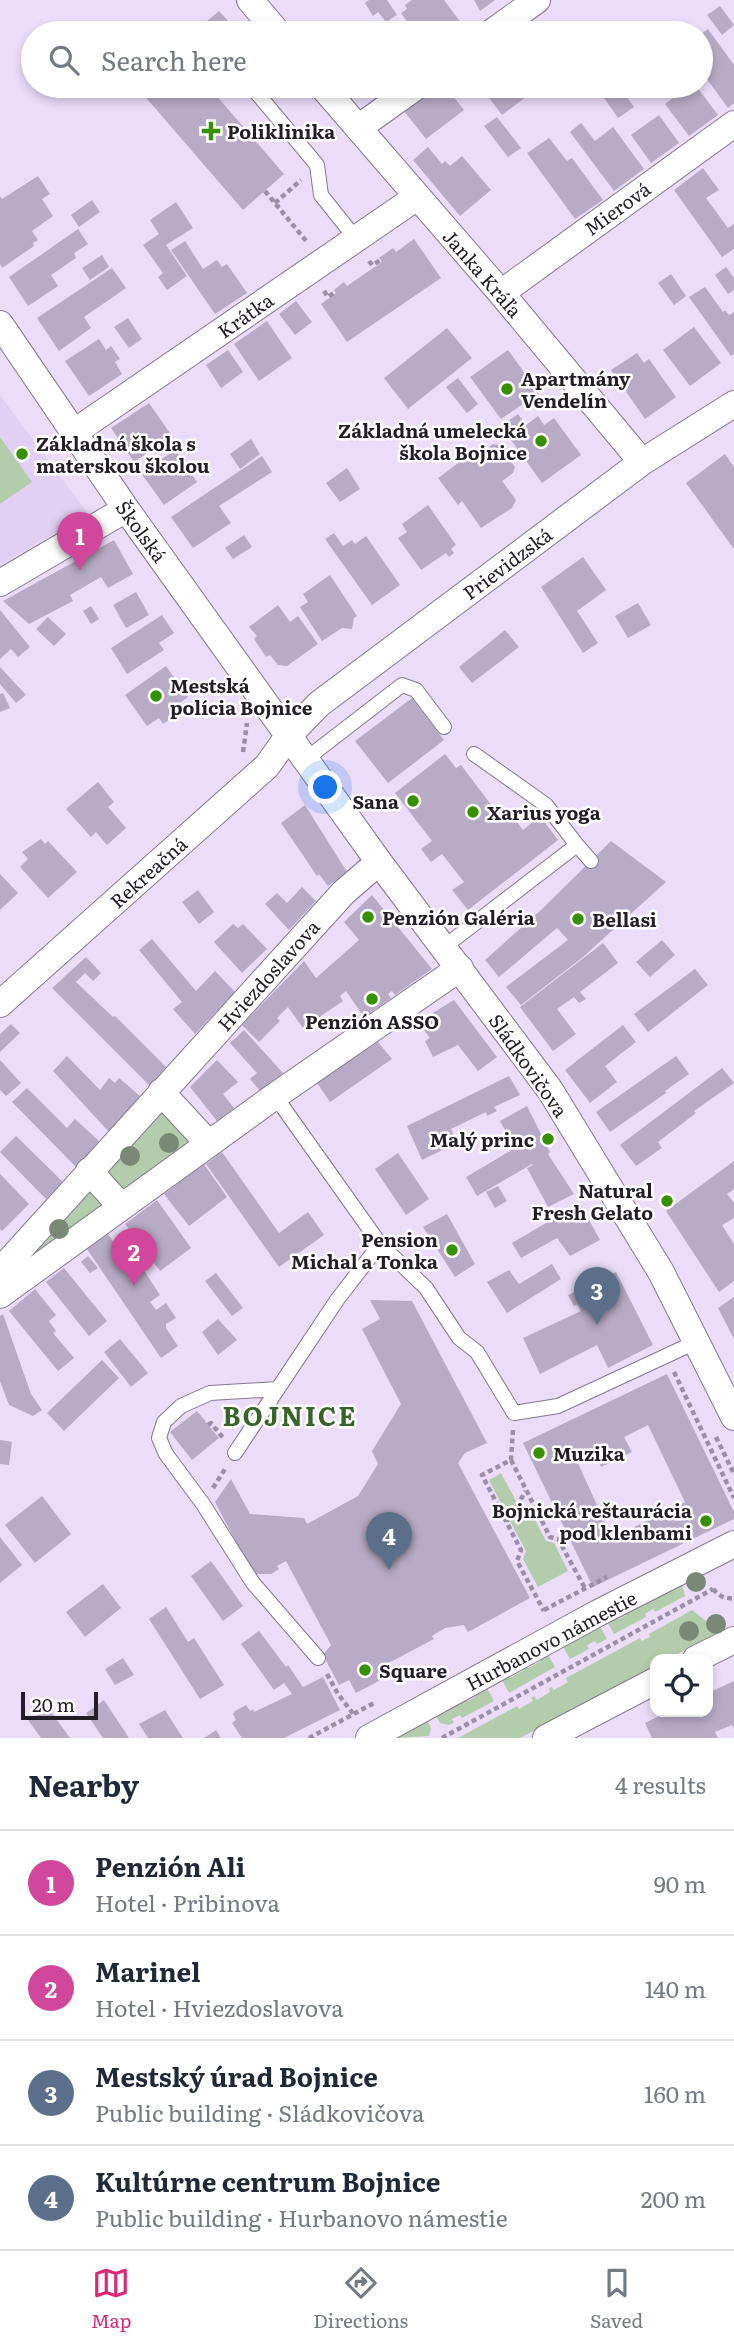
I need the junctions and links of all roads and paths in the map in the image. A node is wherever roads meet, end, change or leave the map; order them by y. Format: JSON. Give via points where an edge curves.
{"nodes":[{"id":1,"x":250,"y":0,"type":"edge"},
{"id":2,"x":537,"y":0,"type":"edge"},
{"id":3,"x":268,"y":21,"type":"edge"},
{"id":4,"x":508,"y":21,"type":"edge"},
{"id":5,"x":261,"y":98,"type":"edge"},
{"id":6,"x":332,"y":98,"type":"edge"},
{"id":7,"x":400,"y":98,"type":"edge"},
{"id":8,"x":734,"y":124,"type":"edge"},
{"id":9,"x":358,"y":128,"type":"junction"},
{"id":10,"x":317,"y":165,"type":"junction"},
{"id":11,"x":265,"y":191,"type":"dead end"},
{"id":12,"x":416,"y":197,"type":"junction"},
{"id":13,"x":275,"y":203,"type":"junction"},
{"id":14,"x":356,"y":239,"type":"junction"},
{"id":15,"x":324,"y":261,"type":"junction"},
{"id":16,"x":501,"y":293,"type":"junction"},
{"id":17,"x":0,"y":324,"type":"edge"},
{"id":18,"x":734,"y":404,"type":"edge"},
{"id":19,"x":73,"y":433,"type":"junction"},
{"id":20,"x":642,"y":462,"type":"junction"},
{"id":21,"x":126,"y":509,"type":"junction"},
{"id":22,"x":0,"y":583,"type":"edge"},
{"id":23,"x":249,"y":711,"type":"dead end"},
{"id":24,"x":444,"y":727,"type":"dead end"},
{"id":25,"x":289,"y":735,"type":"junction"},
{"id":26,"x":474,"y":754,"type":"dead end"},
{"id":27,"x":242,"y":756,"type":"dead end"},
{"id":28,"x":306,"y":759,"type":"junction"},
{"id":29,"x":577,"y":845,"type":"junction"},
{"id":30,"x":591,"y":861,"type":"dead end"},
{"id":31,"x":379,"y":862,"type":"junction"},
{"id":32,"x":452,"y":958,"type":"junction"},
{"id":33,"x":0,"y":1004,"type":"edge"},
{"id":34,"x":162,"y":1092,"type":"junction"},
{"id":35,"x":275,"y":1096,"type":"junction"},
{"id":36,"x":209,"y":1144,"type":"junction"},
{"id":37,"x":89,"y":1171,"type":"junction"},
{"id":38,"x":122,"y":1207,"type":"junction"},
{"id":39,"x":380,"y":1244,"type":"junction"},
{"id":40,"x":0,"y":1271,"type":"edge"},
{"id":41,"x":0,"y":1295,"type":"edge"},
{"id":42,"x":696,"y":1342,"type":"junction"},
{"id":43,"x":672,"y":1368,"type":"dead end"},
{"id":44,"x":278,"y":1390,"type":"junction"},
{"id":45,"x":514,"y":1413,"type":"junction"},
{"id":46,"x":734,"y":1417,"type":"edge"},
{"id":47,"x":235,"y":1454,"type":"dead end"},
{"id":48,"x":511,"y":1460,"type":"junction"},
{"id":49,"x":526,"y":1491,"type":"junction"},
{"id":50,"x":734,"y":1498,"type":"edge"},
{"id":51,"x":506,"y":1522,"type":"junction"},
{"id":52,"x":734,"y":1544,"type":"edge"},
{"id":53,"x":734,"y":1598,"type":"edge"},
{"id":54,"x":598,"y":1613,"type":"junction"},
{"id":55,"x":550,"y":1640,"type":"junction"},
{"id":56,"x":734,"y":1640,"type":"edge"},
{"id":57,"x":614,"y":1643,"type":"junction"},
{"id":58,"x":706,"y":1654,"type":"edge"},
{"id":59,"x":318,"y":1658,"type":"joint"},
{"id":60,"x":566,"y":1670,"type":"junction"},
{"id":61,"x":650,"y":1684,"type":"edge"},
{"id":62,"x":354,"y":1714,"type":"dead end"},
{"id":63,"x":553,"y":1736,"type":"edge"},
{"id":64,"x":369,"y":1738,"type":"edge"},
{"id":65,"x":442,"y":1738,"type":"edge"}],
"edges":[{"from":1,"to":3,"type":"street"},
{"from":2,"to":4,"type":"street"},
{"from":5,"to":10,"type":"lane"},
{"from":6,"to":9,"type":"street","name":"Janka Kráľa"},
{"from":7,"to":9,"type":"street"},
{"from":8,"to":16,"type":"street","name":"Mierová"},
{"from":9,"to":12,"type":"street","name":"Janka Kráľa"},
{"from":10,"to":13,"type":"path"},
{"from":10,"to":14,"type":"lane","via":[[321,195]]},
{"from":11,"to":13,"type":"path"},
{"from":12,"to":14,"type":"street","name":"Krátka"},
{"from":12,"to":16,"type":"street","name":"Janka Kráľa"},
{"from":13,"to":15,"type":"path"},
{"from":14,"to":15,"type":"street","name":"Krátka"},
{"from":15,"to":19,"type":"street","name":"Krátka"},
{"from":16,"to":20,"type":"street","name":"Janka Kráľa"},
{"from":17,"to":19,"type":"street","name":"Školská"},
{"from":18,"to":20,"type":"street","name":"Prievidzská"},
{"from":19,"to":21,"type":"street","name":"Školská"},
{"from":20,"to":25,"type":"street","name":"Prievidzská","via":[[319,704]]},
{"from":21,"to":22,"type":"street"},
{"from":21,"to":25,"type":"street","name":"Školská"},
{"from":23,"to":27,"type":"path"},
{"from":24,"to":28,"type":"lane","via":[[416,690],[402,685]]},
{"from":25,"to":28,"type":"street","name":"Sládkovičova"},
{"from":25,"to":33,"type":"street","name":"Rekreačná","via":[[268,766]]},
{"from":26,"to":29,"type":"lane","via":[[545,805]]},
{"from":28,"to":31,"type":"street","name":"Sládkovičova"},
{"from":29,"to":30,"type":"lane"},
{"from":29,"to":32,"type":"lane"},
{"from":31,"to":32,"type":"street","name":"Sládkovičova"},
{"from":31,"to":34,"type":"street","name":"Hviezdoslavova","via":[[344,892]]},
{"from":32,"to":35,"type":"street"},
{"from":32,"to":42,"type":"street","name":"Sládkovičova","via":[[550,1090],[661,1272]]},
{"from":34,"to":36,"type":"street"},
{"from":34,"to":37,"type":"street","name":"Hviezdoslavova"},
{"from":35,"to":36,"type":"street"},
{"from":35,"to":39,"type":"lane"},
{"from":36,"to":38,"type":"street"},
{"from":37,"to":38,"type":"street"},
{"from":37,"to":40,"type":"street","name":"Hviezdoslavova"},
{"from":38,"to":41,"type":"street"},
{"from":39,"to":44,"type":"lane"},
{"from":39,"to":45,"type":"lane","via":[[426,1288],[459,1338],[477,1352]]},
{"from":42,"to":45,"type":"lane","via":[[558,1406]]},
{"from":42,"to":46,"type":"street","name":"Sládkovičova"},
{"from":43,"to":50,"type":"path"},
{"from":44,"to":47,"type":"lane"},
{"from":44,"to":59,"type":"lane","via":[[210,1393],[181,1406],[164,1422],[159,1438],[253,1583]]},
{"from":45,"to":48,"type":"path"},
{"from":48,"to":49,"type":"path"},
{"from":48,"to":51,"type":"path","via":[[482,1475]]},
{"from":49,"to":51,"type":"path"},
{"from":49,"to":54,"type":"path"},
{"from":51,"to":55,"type":"path","via":[[521,1550],[517,1561],[543,1610]]},
{"from":52,"to":54,"type":"street","name":"Hurbanovo námestie"},
{"from":53,"to":57,"type":"path","via":[[713,1589]]},
{"from":54,"to":55,"type":"street","name":"Hurbanovo námestie"},
{"from":54,"to":57,"type":"path"},
{"from":55,"to":60,"type":"path"},
{"from":55,"to":64,"type":"street","name":"Hurbanovo námestie"},
{"from":56,"to":58,"type":"street"},
{"from":57,"to":60,"type":"path"},
{"from":59,"to":62,"type":"path"},
{"from":60,"to":65,"type":"path"},
{"from":61,"to":63,"type":"street"}]}
